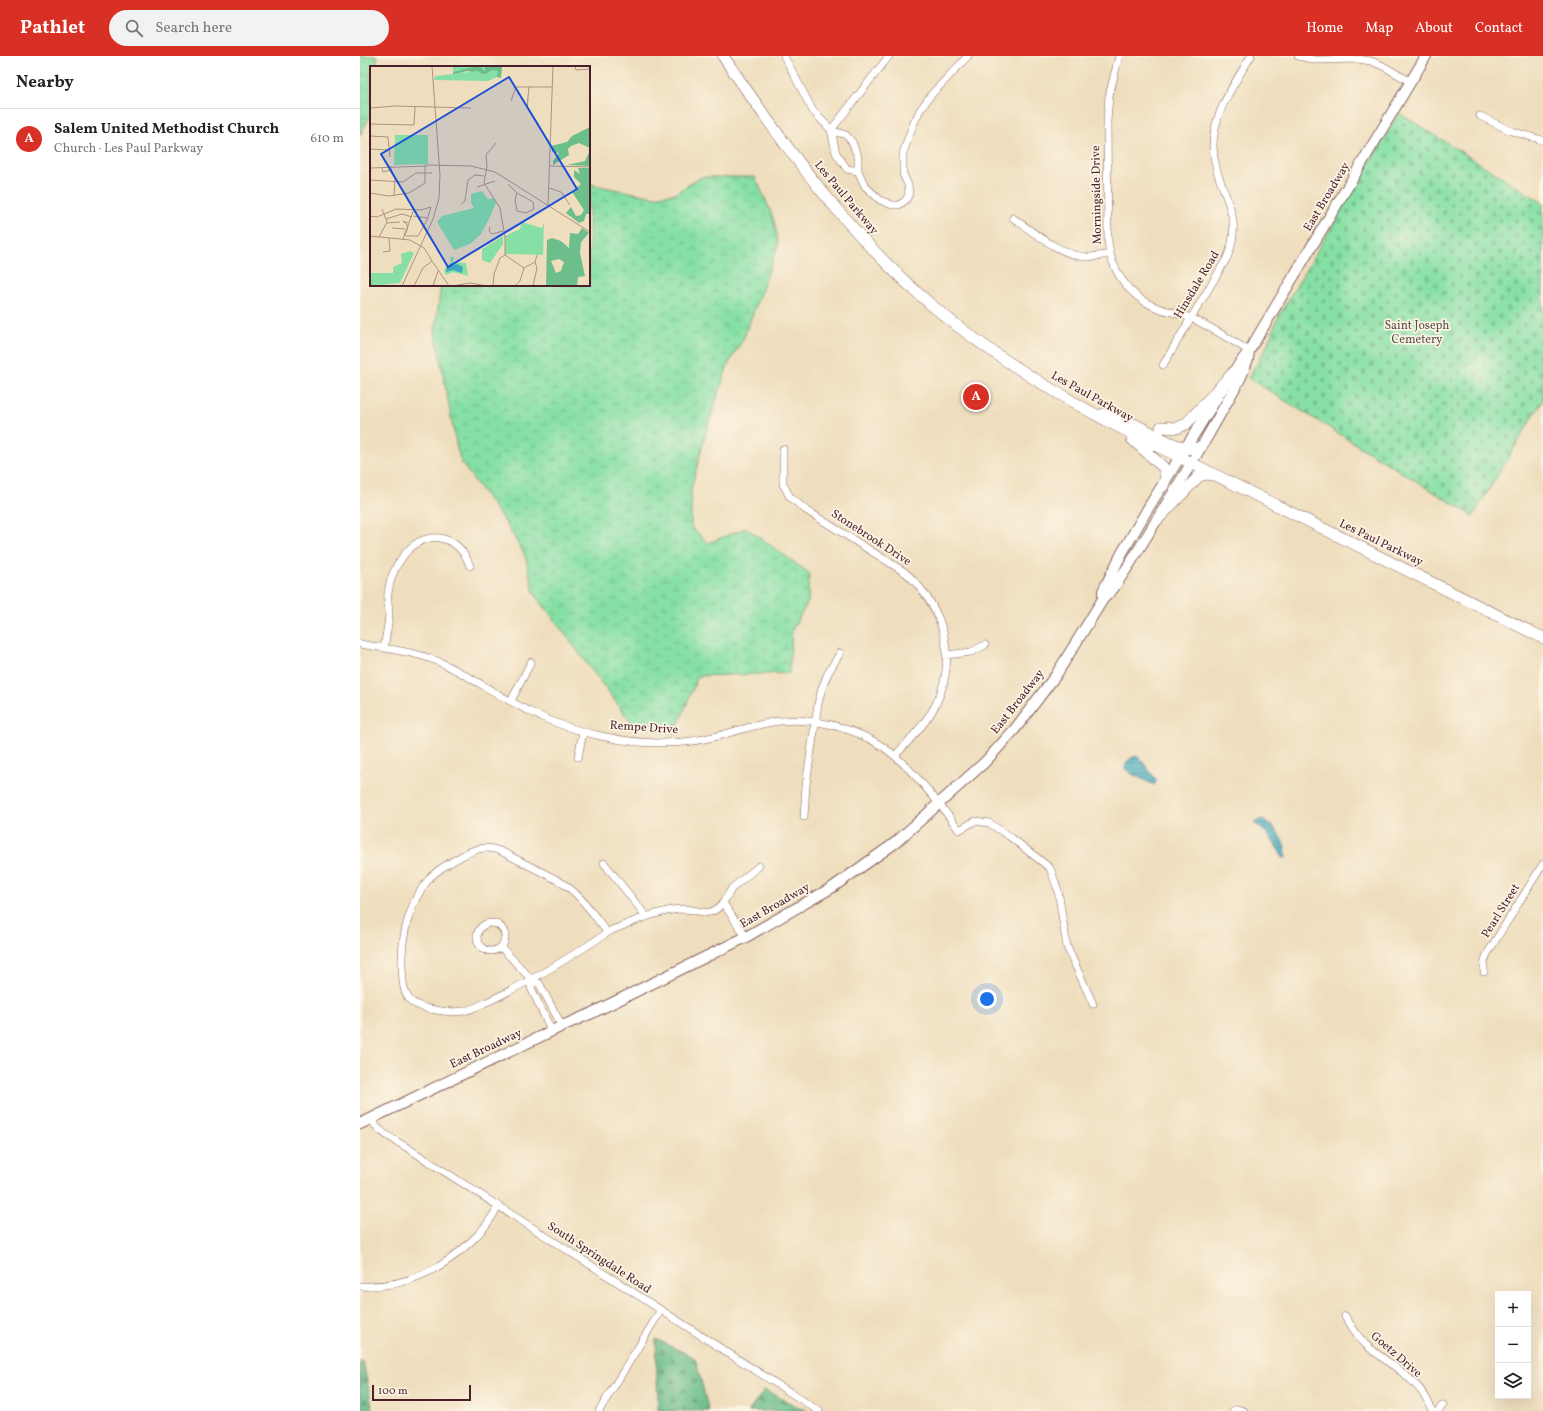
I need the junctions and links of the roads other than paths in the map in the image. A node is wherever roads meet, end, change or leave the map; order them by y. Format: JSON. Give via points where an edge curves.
{"nodes":[{"id":1,"x":723,"y":56,"type":"edge"},
{"id":2,"x":784,"y":56,"type":"edge"},
{"id":3,"x":889,"y":56,"type":"edge"},
{"id":4,"x":1119,"y":56,"type":"edge"},
{"id":5,"x":1251,"y":56,"type":"edge"},
{"id":6,"x":1298,"y":56,"type":"edge"},
{"id":7,"x":1426,"y":56,"type":"edge"},
{"id":8,"x":965,"y":57,"type":"edge"},
{"id":9,"x":1371,"y":58,"type":"edge"},
{"id":10,"x":1411,"y":82,"type":"junction"},
{"id":11,"x":1480,"y":116,"type":"dead end"},
{"id":12,"x":831,"y":130,"type":"junction"},
{"id":13,"x":1542,"y":138,"type":"edge"},
{"id":14,"x":858,"y":171,"type":"junction"},
{"id":15,"x":1013,"y":218,"type":"dead end"},
{"id":16,"x":1110,"y":254,"type":"junction"},
{"id":17,"x":1191,"y":318,"type":"junction"},
{"id":18,"x":1249,"y":351,"type":"junction"},
{"id":19,"x":1163,"y":365,"type":"dead end"},
{"id":20,"x":1231,"y":375,"type":"junction"},
{"id":21,"x":1085,"y":409,"type":"junction"},
{"id":22,"x":1118,"y":427,"type":"junction"},
{"id":23,"x":1161,"y":427,"type":"dead end"},
{"id":24,"x":1189,"y":445,"type":"junction"},
{"id":25,"x":1202,"y":446,"type":"junction"},
{"id":26,"x":783,"y":449,"type":"dead end"},
{"id":27,"x":1180,"y":458,"type":"junction"},
{"id":28,"x":1191,"y":463,"type":"junction"},
{"id":29,"x":1216,"y":475,"type":"junction"},
{"id":30,"x":1163,"y":486,"type":"junction"},
{"id":31,"x":1156,"y":520,"type":"junction"},
{"id":32,"x":470,"y":566,"type":"dead end"},
{"id":33,"x":1102,"y":599,"type":"junction"},
{"id":34,"x":1543,"y":638,"type":"edge"},
{"id":35,"x":360,"y":644,"type":"edge"},
{"id":36,"x":984,"y":645,"type":"dead end"},
{"id":37,"x":384,"y":648,"type":"junction"},
{"id":38,"x":840,"y":653,"type":"dead end"},
{"id":39,"x":946,"y":655,"type":"junction"},
{"id":40,"x":531,"y":662,"type":"dead end"},
{"id":41,"x":511,"y":701,"type":"junction"},
{"id":42,"x":815,"y":722,"type":"junction"},
{"id":43,"x":583,"y":732,"type":"junction"},
{"id":44,"x":895,"y":756,"type":"junction"},
{"id":45,"x":578,"y":757,"type":"dead end"},
{"id":46,"x":939,"y":803,"type":"junction"},
{"id":47,"x":804,"y":816,"type":"dead end"},
{"id":48,"x":604,"y":863,"type":"dead end"},
{"id":49,"x":1543,"y":864,"type":"edge"},
{"id":50,"x":759,"y":866,"type":"dead end"},
{"id":51,"x":723,"y":903,"type":"junction"},
{"id":52,"x":646,"y":916,"type":"junction"},
{"id":53,"x":607,"y":932,"type":"junction"},
{"id":54,"x":746,"y":938,"type":"junction"},
{"id":55,"x":501,"y":947,"type":"dead end"},
{"id":56,"x":1484,"y":972,"type":"dead end"},
{"id":57,"x":532,"y":980,"type":"junction"},
{"id":58,"x":1094,"y":1004,"type":"dead end"},
{"id":59,"x":562,"y":1026,"type":"junction"},
{"id":60,"x":552,"y":1032,"type":"junction"},
{"id":61,"x":371,"y":1119,"type":"junction"},
{"id":62,"x":360,"y":1124,"type":"edge"},
{"id":63,"x":498,"y":1206,"type":"junction"},
{"id":64,"x":360,"y":1286,"type":"edge"},
{"id":65,"x":661,"y":1310,"type":"junction"},
{"id":66,"x":1345,"y":1316,"type":"dead end"},
{"id":67,"x":1443,"y":1405,"type":"dead end"},
{"id":68,"x":599,"y":1411,"type":"edge"},
{"id":69,"x":819,"y":1411,"type":"edge"},
{"id":70,"x":1233,"y":1411,"type":"edge"},
{"id":71,"x":1244,"y":1411,"type":"edge"},
{"id":72,"x":1432,"y":1411,"type":"edge"},
{"id":73,"x":1438,"y":1411,"type":"edge"}],
"edges":[{"from":1,"to":21,"type":"main road","name":"Les Paul Parkway","via":[[818,187],[886,263],[974,339],[1036,381]]},
{"from":2,"to":12,"type":"street","via":[[813,111]]},
{"from":3,"to":12,"type":"street"},
{"from":4,"to":16,"type":"street","name":"Morningside Drive","via":[[1109,96],[1107,121]]},
{"from":5,"to":17,"type":"street","name":"Hinsdale Road","via":[[1229,93],[1214,131],[1215,162],[1231,207],[1233,239],[1227,258]]},
{"from":6,"to":9,"type":"street","via":[[1316,60]]},
{"from":7,"to":10,"type":"main road","name":"East Broadway"},
{"from":8,"to":14,"type":"street","via":[[931,95],[913,125],[903,153],[903,174],[909,194],[906,200],[899,205],[880,200],[865,186]]},
{"from":9,"to":10,"type":"street"},
{"from":10,"to":18,"type":"main road","name":"East Broadway"},
{"from":11,"to":13,"type":"street","via":[[1505,128]]},
{"from":12,"to":14,"type":"street","via":[[836,153],[847,169]]},
{"from":12,"to":14,"type":"street","via":[[846,135],[852,142],[858,157]]},
{"from":15,"to":16,"type":"street","via":[[1067,252],[1089,258]]},
{"from":16,"to":17,"type":"street","name":"Morningside Drive","via":[[1119,274],[1136,296],[1153,306]]},
{"from":17,"to":18,"type":"street","name":"Morningside Drive"},
{"from":17,"to":19,"type":"street","name":"Hinsdale Road"},
{"from":18,"to":20,"type":"main road","name":"East Broadway"},
{"from":18,"to":25,"type":"main road","name":"East Broadway","via":[[1241,377]]},
{"from":20,"to":23,"type":"main road","via":[[1186,424],[1177,428]]},
{"from":20,"to":24,"type":"main road","name":"East Broadway"},
{"from":21,"to":22,"type":"main road","name":"Les Paul Parkway"},
{"from":21,"to":24,"type":"main road","via":[[1120,419],[1177,445]]},
{"from":22,"to":27,"type":"main road","name":"Les Paul Parkway"},
{"from":22,"to":30,"type":"main road","via":[[1162,464],[1166,477]]},
{"from":24,"to":25,"type":"main road","via":[[1196,449]]},
{"from":24,"to":27,"type":"main road","name":"East Broadway"},
{"from":25,"to":28,"type":"main road","name":"East Broadway"},
{"from":26,"to":39,"type":"street","name":"Stonebrook Drive","via":[[783,484],[790,497],[806,510],[896,566],[917,583],[938,615]]},
{"from":27,"to":28,"type":"main road","name":"Les Paul Parkway"},
{"from":27,"to":30,"type":"main road","name":"East Broadway"},
{"from":28,"to":29,"type":"main road","name":"Les Paul Parkway"},
{"from":28,"to":31,"type":"main road","name":"East Broadway"},
{"from":29,"to":31,"type":"main road","via":[[1199,476]]},
{"from":29,"to":34,"type":"main road","name":"Les Paul Parkway"},
{"from":30,"to":33,"type":"main road","name":"East Broadway","via":[[1122,553],[1103,591]]},
{"from":31,"to":33,"type":"main road","name":"East Broadway","via":[[1131,562]]},
{"from":32,"to":37,"type":"street","via":[[457,546],[444,540],[425,540],[409,549],[391,580]]},
{"from":33,"to":46,"type":"main road","name":"East Broadway","via":[[1056,675],[1022,720],[989,758]]},
{"from":35,"to":37,"type":"street","name":"Rempe Drive"},
{"from":36,"to":39,"type":"street","via":[[971,652]]},
{"from":37,"to":41,"type":"street","name":"Rempe Drive","via":[[415,654],[443,664]]},
{"from":38,"to":42,"type":"street","via":[[822,688]]},
{"from":39,"to":44,"type":"street","name":"Stonebrook Drive","via":[[944,680],[935,705]]},
{"from":40,"to":41,"type":"street"},
{"from":41,"to":43,"type":"street","name":"Rempe Drive","via":[[557,724]]},
{"from":42,"to":43,"type":"street","name":"Rempe Drive","via":[[781,721],[689,742],[635,741]]},
{"from":42,"to":44,"type":"street","name":"Rempe Drive","via":[[856,733]]},
{"from":42,"to":47,"type":"street"},
{"from":43,"to":45,"type":"street"},
{"from":44,"to":46,"type":"street","name":"Rempe Drive"},
{"from":46,"to":54,"type":"main road","name":"East Broadway","via":[[899,839],[848,877]]},
{"from":46,"to":58,"type":"street","name":"Rempe Drive","via":[[959,830],[975,821],[989,823],[1010,836],[1050,868],[1058,890],[1067,947]]},
{"from":48,"to":52,"type":"street"},
{"from":49,"to":56,"type":"street","name":"Pearl Street","via":[[1487,954]]},
{"from":50,"to":51,"type":"street","via":[[732,888]]},
{"from":51,"to":52,"type":"street","via":[[709,913],[684,909]]},
{"from":51,"to":54,"type":"street"},
{"from":52,"to":53,"type":"street"},
{"from":53,"to":57,"type":"street"},
{"from":53,"to":57,"type":"street","via":[[576,894],[566,886],[500,850],[474,850],[458,857],[432,875],[413,906],[403,936],[403,981],[410,1000],[429,1009],[466,1010]]},
{"from":54,"to":59,"type":"main road","name":"East Broadway"},
{"from":55,"to":57,"type":"street"},
{"from":57,"to":59,"type":"street","via":[[539,983]]},
{"from":57,"to":60,"type":"street","via":[[531,988]]},
{"from":59,"to":60,"type":"main road","name":"East Broadway"},
{"from":60,"to":61,"type":"main road","name":"East Broadway"},
{"from":61,"to":62,"type":"main road","name":"East Broadway"},
{"from":61,"to":63,"type":"street","name":"South Springdale Road","via":[[383,1132]]},
{"from":63,"to":64,"type":"street","via":[[486,1225],[466,1245],[424,1274],[374,1287]]},
{"from":63,"to":65,"type":"street","name":"South Springdale Road"},
{"from":65,"to":68,"type":"street"},
{"from":65,"to":69,"type":"street","name":"South Springdale Road"},
{"from":66,"to":72,"type":"street","name":"Goetz Drive","via":[[1364,1343],[1401,1370],[1421,1391]]},
{"from":67,"to":73,"type":"street"},
{"from":70,"to":71,"type":"street"}]}
